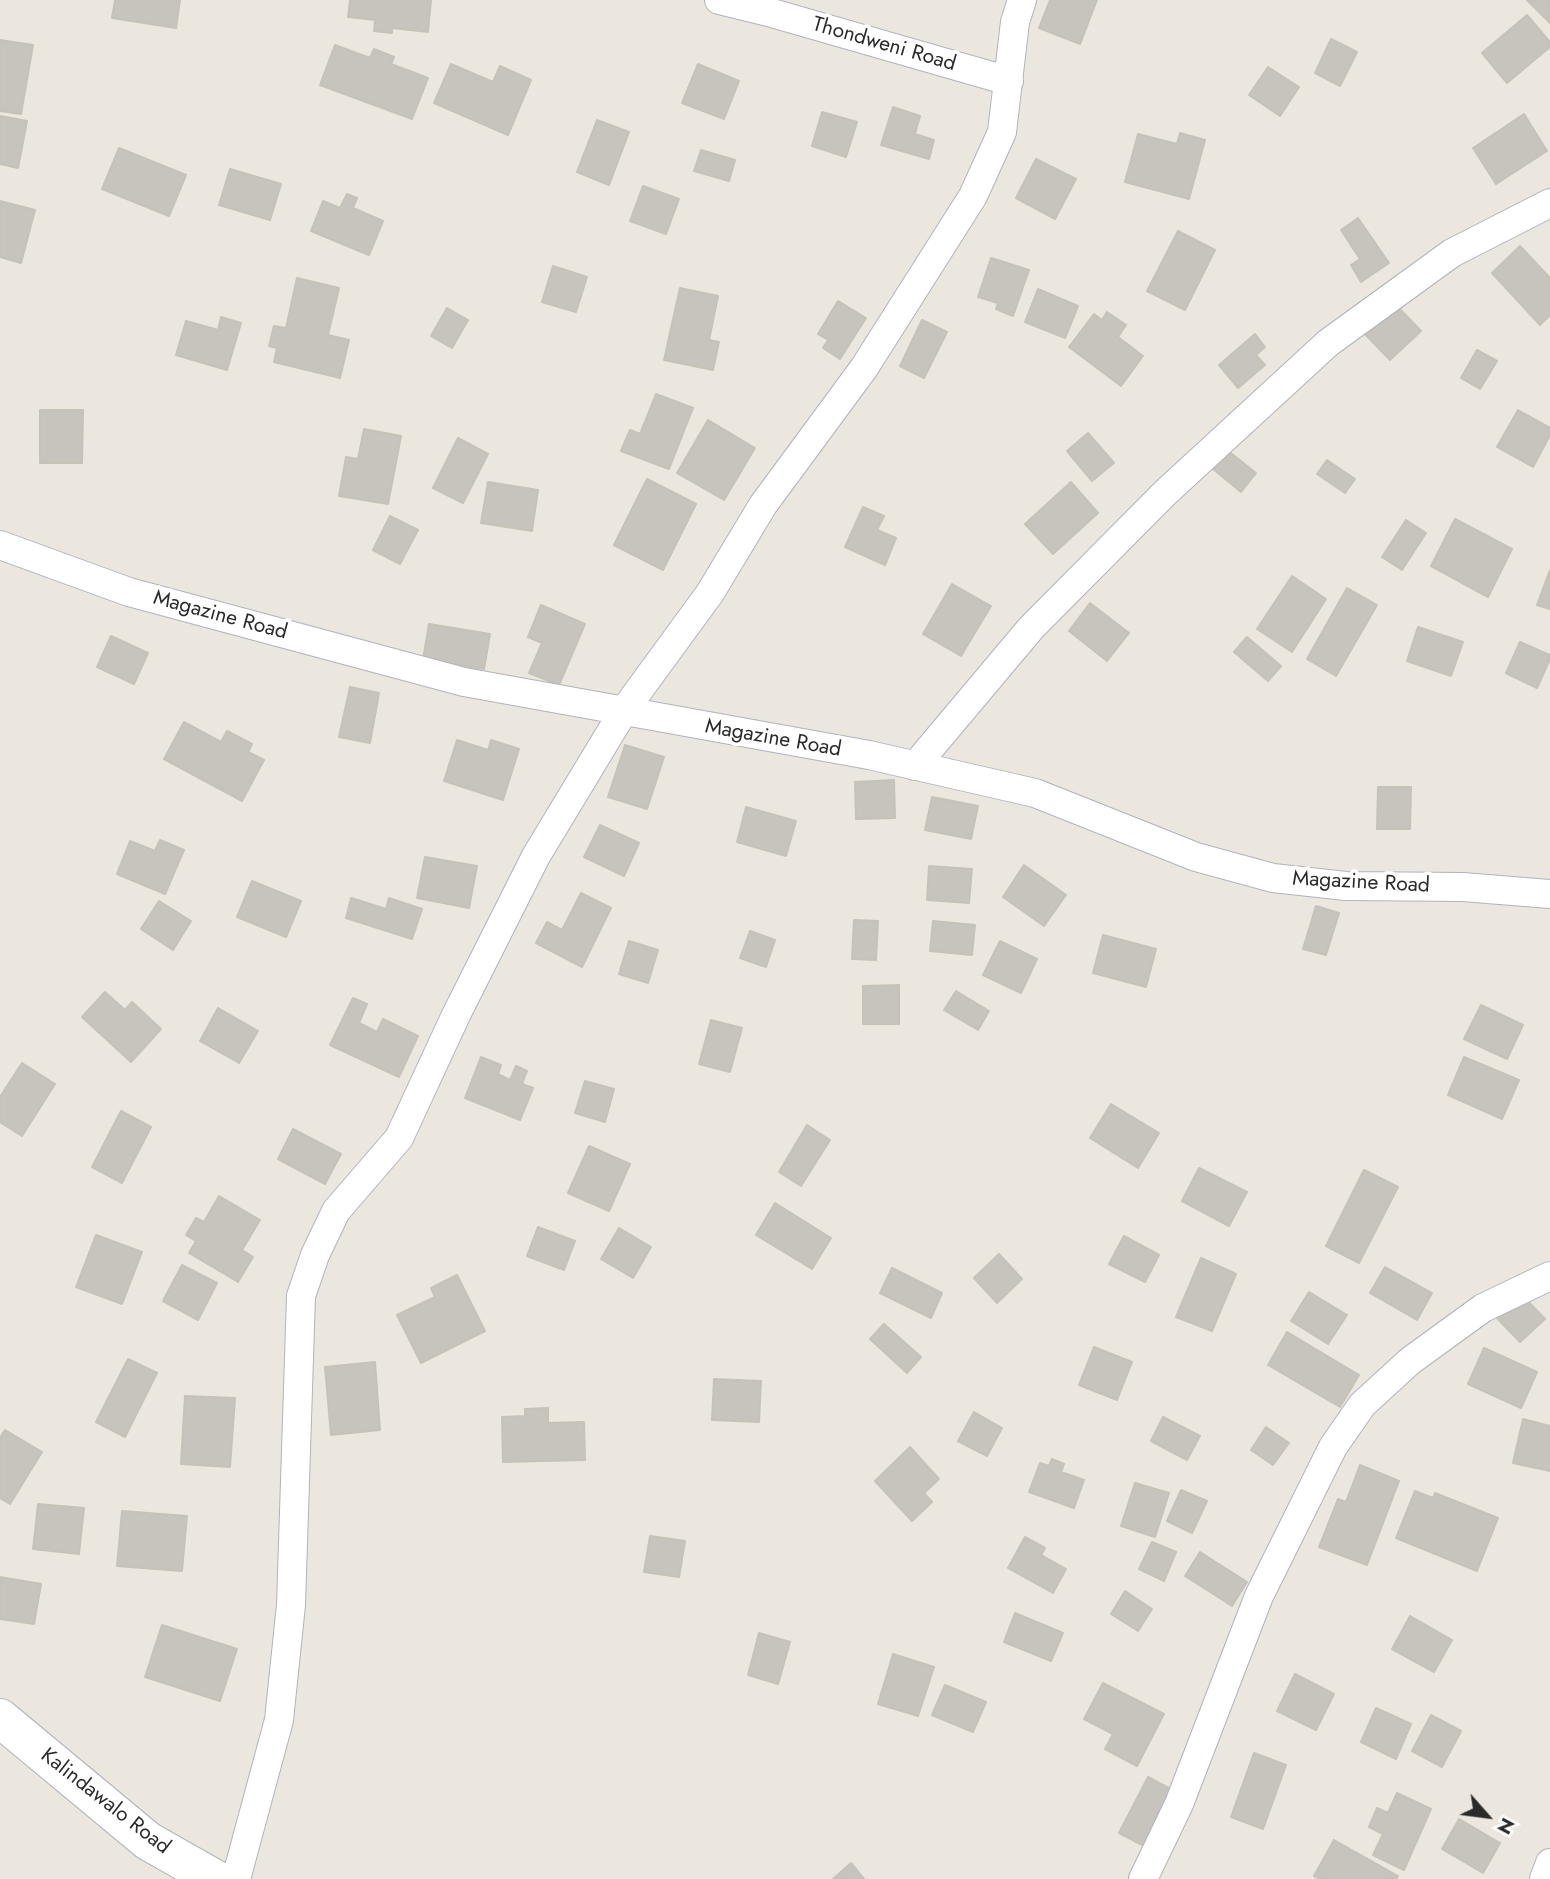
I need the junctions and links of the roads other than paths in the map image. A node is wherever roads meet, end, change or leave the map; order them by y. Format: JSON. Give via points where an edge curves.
{"nodes":[{"id":1,"x":719,"y":0,"type":"edge"},
{"id":2,"x":1021,"y":0,"type":"edge"},
{"id":3,"x":1009,"y":81,"type":"junction"},
{"id":4,"x":1550,"y":203,"type":"edge"},
{"id":5,"x":0,"y":545,"type":"edge"},
{"id":6,"x":623,"y":712,"type":"junction"},
{"id":7,"x":915,"y":766,"type":"junction"},
{"id":8,"x":1550,"y":894,"type":"edge"},
{"id":9,"x":1550,"y":1276,"type":"edge"},
{"id":10,"x":0,"y":1718,"type":"edge"},
{"id":11,"x":1550,"y":1863,"type":"edge"},
{"id":12,"x":215,"y":1879,"type":"edge"},
{"id":13,"x":236,"y":1879,"type":"edge"},
{"id":14,"x":1143,"y":1879,"type":"edge"},
{"id":15,"x":1544,"y":1879,"type":"edge"}],
"edges":[{"from":1,"to":3,"type":"street","name":"Thondweni Road"},
{"from":2,"to":3,"type":"street"},
{"from":3,"to":6,"type":"street","via":[[1002,132],[973,196],[864,368],[762,505],[710,593]]},
{"from":4,"to":7,"type":"street","via":[[1452,253],[1328,343],[1165,493],[1031,628]]},
{"from":5,"to":6,"type":"street","name":"Magazine Road","via":[[129,592],[464,682]]},
{"from":6,"to":7,"type":"street","name":"Magazine Road"},
{"from":6,"to":13,"type":"street","via":[[536,856],[399,1138],[336,1211],[301,1296],[291,1605],[279,1720]]},
{"from":7,"to":8,"type":"street","name":"Magazine Road","via":[[1035,793],[1196,856],[1273,878],[1346,886],[1463,887]]},
{"from":9,"to":14,"type":"street","via":[[1483,1308],[1410,1361],[1362,1405],[1333,1447],[1259,1596],[1179,1804]]},
{"from":10,"to":12,"type":"street","name":"Kalindawalo Road","via":[[148,1841]]},
{"from":11,"to":15,"type":"street"}]}
